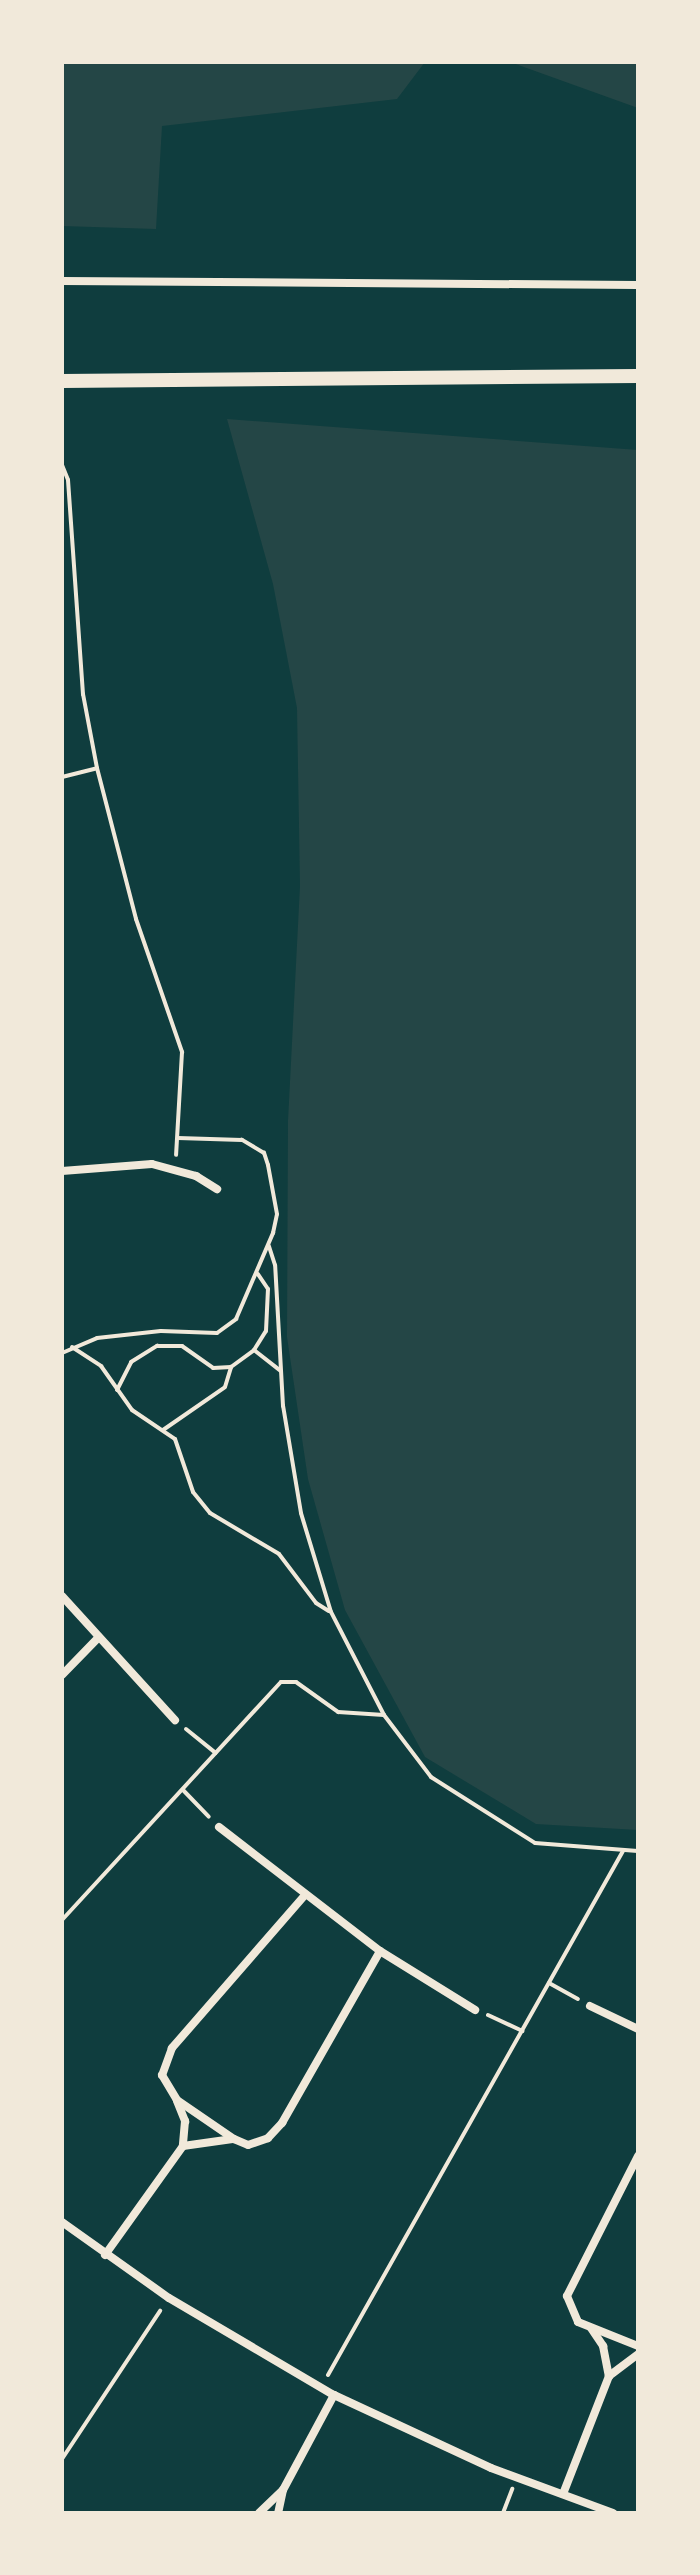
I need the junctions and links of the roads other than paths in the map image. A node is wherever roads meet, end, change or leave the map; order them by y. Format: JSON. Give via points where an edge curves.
{"nodes":[{"id":1,"x":62,"y":281,"type":"edge"},
{"id":2,"x":638,"y":285,"type":"edge"},
{"id":3,"x":638,"y":376,"type":"edge"},
{"id":4,"x":62,"y":381,"type":"edge"},
{"id":5,"x":63,"y":1168,"type":"edge"},
{"id":6,"x":217,"y":1189,"type":"dead end"},
{"id":7,"x":62,"y":1596,"type":"edge"},
{"id":8,"x":97,"y":1639,"type":"junction"},
{"id":9,"x":62,"y":1675,"type":"edge"},
{"id":10,"x":175,"y":1720,"type":"road end"},
{"id":11,"x":219,"y":1827,"type":"road end"},
{"id":12,"x":305,"y":1895,"type":"junction"},
{"id":13,"x":380,"y":1951,"type":"junction"},
{"id":14,"x":590,"y":2006,"type":"road end"},
{"id":15,"x":475,"y":2010,"type":"road end"},
{"id":16,"x":638,"y":2029,"type":"edge"},
{"id":17,"x":177,"y":2100,"type":"junction"},
{"id":18,"x":234,"y":2139,"type":"junction"},
{"id":19,"x":183,"y":2146,"type":"junction"},
{"id":20,"x":638,"y":2156,"type":"edge"},
{"id":21,"x":62,"y":2222,"type":"edge"},
{"id":22,"x":105,"y":2255,"type":"junction"},
{"id":23,"x":590,"y":2327,"type":"junction"},
{"id":24,"x":638,"y":2346,"type":"edge"},
{"id":25,"x":638,"y":2354,"type":"edge"},
{"id":26,"x":609,"y":2376,"type":"junction"},
{"id":27,"x":334,"y":2395,"type":"junction"},
{"id":28,"x":283,"y":2490,"type":"junction"},
{"id":29,"x":563,"y":2494,"type":"junction"},
{"id":30,"x":259,"y":2513,"type":"edge"},
{"id":31,"x":278,"y":2513,"type":"edge"},
{"id":32,"x":613,"y":2513,"type":"edge"}],
"edges":[{"from":1,"to":2,"type":"street"},
{"from":3,"to":4,"type":"street"},
{"from":5,"to":6,"type":"street","via":[[152,1164],[176,1168]]},
{"from":7,"to":8,"type":"street"},
{"from":8,"to":9,"type":"street"},
{"from":8,"to":10,"type":"street"},
{"from":11,"to":12,"type":"street"},
{"from":12,"to":13,"type":"street"},
{"from":12,"to":17,"type":"street","via":[[172,2048],[162,2075]]},
{"from":13,"to":15,"type":"street"},
{"from":13,"to":18,"type":"street","via":[[282,2123],[259,2143]]},
{"from":14,"to":16,"type":"street"},
{"from":17,"to":18,"type":"street"},
{"from":17,"to":19,"type":"street","via":[[185,2121]]},
{"from":18,"to":19,"type":"street"},
{"from":19,"to":22,"type":"street"},
{"from":20,"to":23,"type":"street","via":[[570,2283],[569,2311]]},
{"from":21,"to":22,"type":"street"},
{"from":22,"to":27,"type":"street"},
{"from":23,"to":24,"type":"street"},
{"from":23,"to":26,"type":"street","via":[[603,2346]]},
{"from":25,"to":26,"type":"street"},
{"from":26,"to":29,"type":"street"},
{"from":27,"to":28,"type":"street"},
{"from":27,"to":29,"type":"street"},
{"from":28,"to":30,"type":"street"},
{"from":28,"to":31,"type":"street"},
{"from":29,"to":32,"type":"street"}]}
